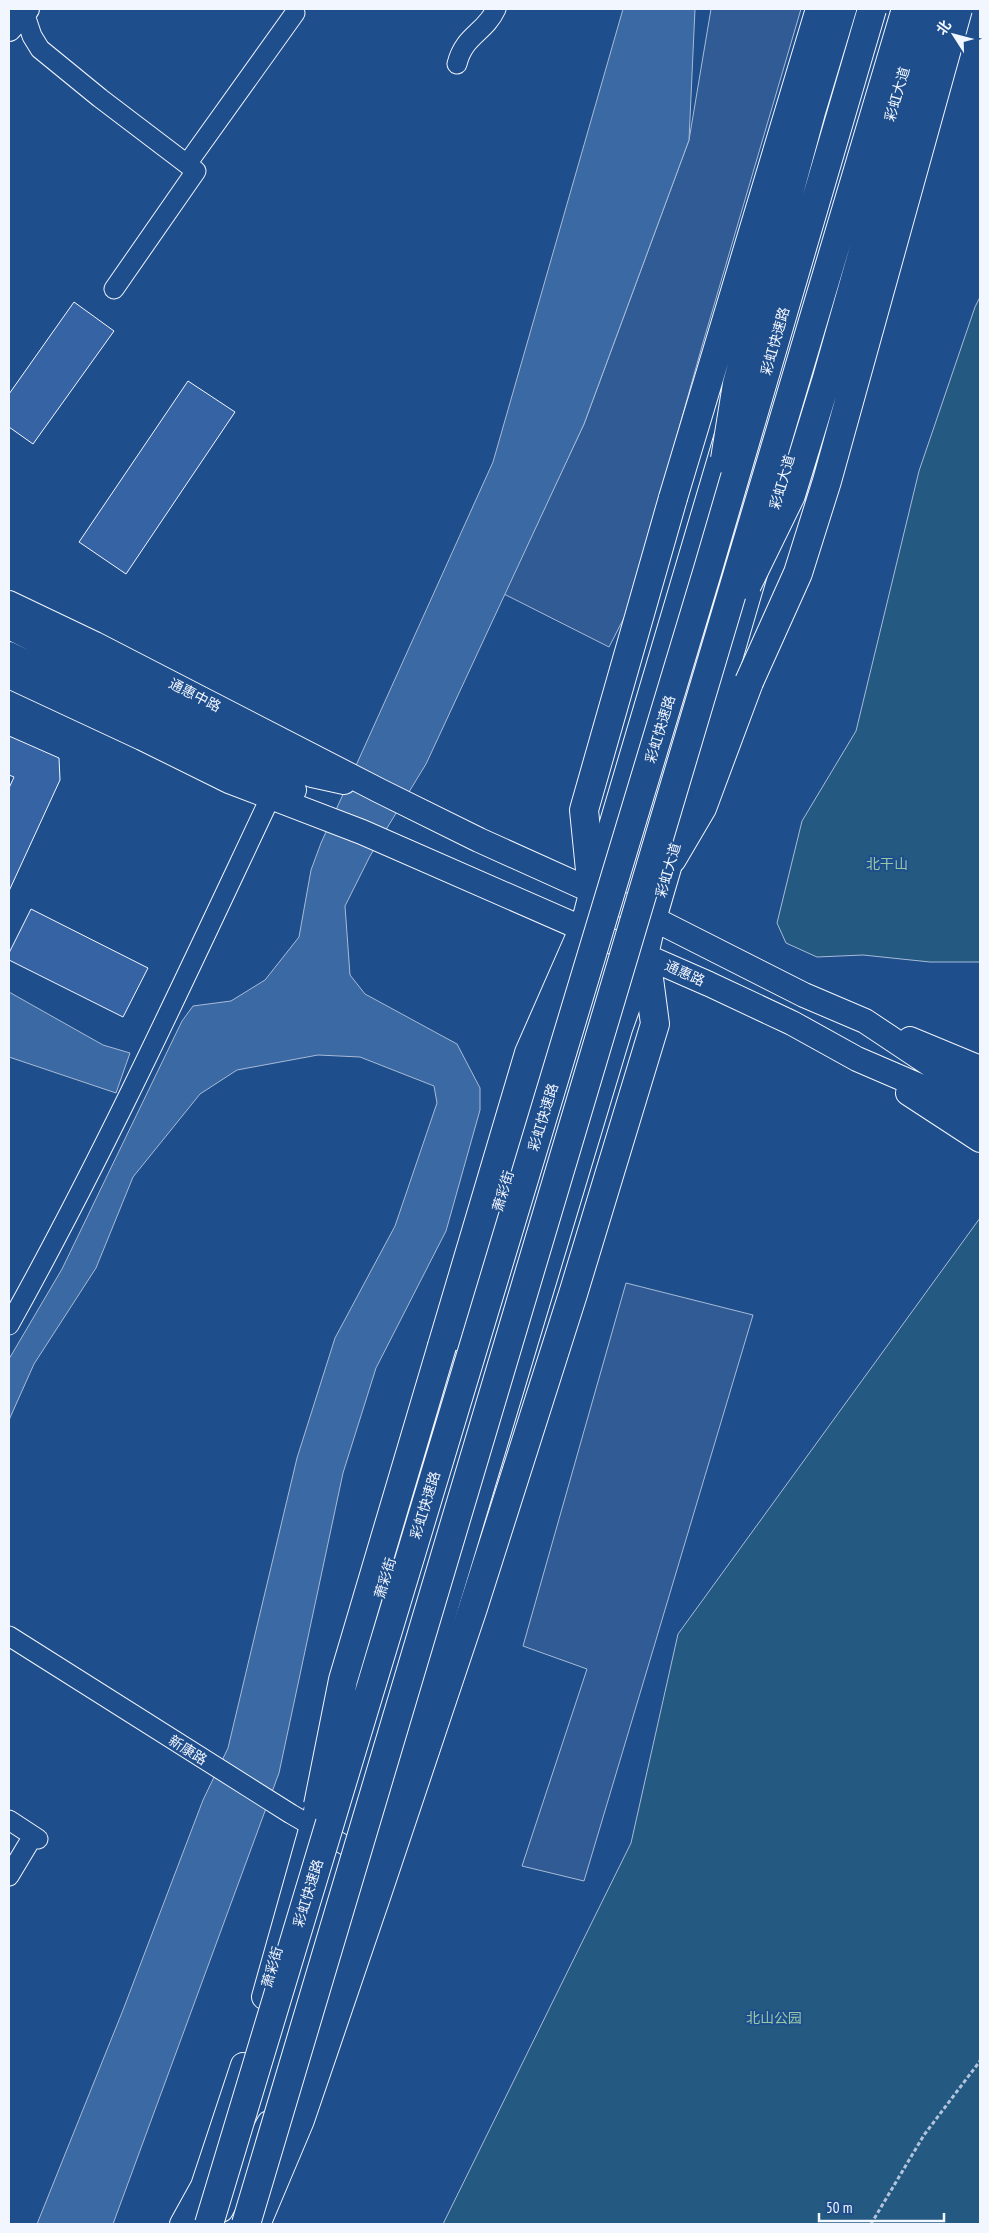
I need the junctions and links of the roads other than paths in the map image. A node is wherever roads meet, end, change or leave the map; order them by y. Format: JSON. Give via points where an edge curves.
{"nodes":[{"id":1,"x":29,"y":9,"type":"edge"},
{"id":2,"x":496,"y":9,"type":"edge"},
{"id":3,"x":820,"y":9,"type":"edge"},
{"id":4,"x":842,"y":9,"type":"edge"},
{"id":5,"x":856,"y":9,"type":"edge"},
{"id":6,"x":872,"y":9,"type":"edge"},
{"id":7,"x":906,"y":9,"type":"edge"},
{"id":8,"x":922,"y":9,"type":"edge"},
{"id":9,"x":932,"y":9,"type":"edge"},
{"id":10,"x":958,"y":9,"type":"edge"},
{"id":11,"x":295,"y":13,"type":"dead end"},
{"id":12,"x":9,"y":29,"type":"edge"},
{"id":13,"x":457,"y":64,"type":"dead end"},
{"id":14,"x":187,"y":164,"type":"junction"},
{"id":15,"x":114,"y":289,"type":"dead end"},
{"id":16,"x":708,"y":568,"type":"junction"},
{"id":17,"x":9,"y":602,"type":"edge"},
{"id":18,"x":9,"y":627,"type":"edge"},
{"id":19,"x":9,"y":654,"type":"edge"},
{"id":20,"x":712,"y":655,"type":"junction"},
{"id":21,"x":9,"y":676,"type":"edge"},
{"id":22,"x":380,"y":791,"type":"junction"},
{"id":23,"x":271,"y":796,"type":"junction"},
{"id":24,"x":362,"y":832,"type":"junction"},
{"id":25,"x":672,"y":858,"type":"junction"},
{"id":26,"x":592,"y":890,"type":"junction"},
{"id":27,"x":654,"y":919,"type":"junction"},
{"id":28,"x":583,"y":930,"type":"junction"},
{"id":29,"x":646,"y":956,"type":"junction"},
{"id":30,"x":865,"y":1021,"type":"junction"},
{"id":31,"x":856,"y":1059,"type":"junction"},
{"id":32,"x":980,"y":1068,"type":"edge"},
{"id":33,"x":980,"y":1091,"type":"edge"},
{"id":34,"x":980,"y":1116,"type":"edge"},
{"id":35,"x":980,"y":1140,"type":"edge"},
{"id":36,"x":9,"y":1325,"type":"edge"},
{"id":37,"x":9,"y":1636,"type":"edge"},
{"id":38,"x":9,"y":1820,"type":"edge"},
{"id":39,"x":312,"y":1827,"type":"junction"},
{"id":40,"x":370,"y":1860,"type":"junction"},
{"id":41,"x":9,"y":1876,"type":"edge"},
{"id":42,"x":287,"y":1964,"type":"junction"},
{"id":43,"x":182,"y":2224,"type":"edge"},
{"id":44,"x":211,"y":2224,"type":"edge"},
{"id":45,"x":246,"y":2224,"type":"edge"},
{"id":46,"x":256,"y":2224,"type":"edge"}],
"edges":[{"from":1,"to":12,"type":"main road"},
{"from":1,"to":14,"type":"street","via":[[32,36],[40,49]]},
{"from":2,"to":13,"type":"street","via":[[491,20],[467,40]]},
{"from":3,"to":26,"type":"highway","bridge":true,"via":[[673,498],[584,810]]},
{"from":4,"to":16,"type":"highway","bridge":true,"via":[[737,384]]},
{"from":5,"to":26,"type":"main road"},
{"from":6,"to":16,"type":"highway","name":"彩虹快速路","bridge":true},
{"from":7,"to":20,"type":"highway","name":"彩虹快速路","bridge":true},
{"from":8,"to":25,"type":"main road","name":"彩虹大道"},
{"from":9,"to":20,"type":"highway","bridge":true,"via":[[790,496]]},
{"from":10,"to":25,"type":"highway","bridge":true,"via":[[827,481],[798,573],[749,682],[702,808]]},
{"from":11,"to":14,"type":"street"},
{"from":14,"to":15,"type":"street","via":[[196,171]]},
{"from":16,"to":42,"type":"highway","name":"彩虹快速路","bridge":true},
{"from":17,"to":22,"type":"main road","name":"通惠中路"},
{"from":18,"to":22,"type":"main road","name":"通惠中路","via":[[312,775]]},
{"from":19,"to":24,"type":"main road","via":[[310,798]]},
{"from":20,"to":45,"type":"highway","name":"彩虹快速路","bridge":true},
{"from":21,"to":23,"type":"main road","via":[[229,781]]},
{"from":22,"to":26,"type":"main road","name":"通惠中路"},
{"from":23,"to":24,"type":"main road"},
{"from":23,"to":36,"type":"street","via":[[128,1099]]},
{"from":24,"to":28,"type":"main road","name":"通惠路"},
{"from":25,"to":27,"type":"main road","name":"彩虹大道"},
{"from":26,"to":27,"type":"main road"},
{"from":26,"to":28,"type":"main road"},
{"from":27,"to":29,"type":"main road","name":"彩虹大道"},
{"from":27,"to":30,"type":"main road","via":[[804,996]]},
{"from":28,"to":29,"type":"main road","name":"通惠路"},
{"from":28,"to":39,"type":"main road","name":"萧彩街","via":[[346,1705]]},
{"from":28,"to":42,"type":"highway","bridge":true,"via":[[529,1053],[343,1680]]},
{"from":29,"to":31,"type":"main road","name":"通惠路","via":[[792,1023]]},
{"from":29,"to":40,"type":"main road","via":[[620,1029]]},
{"from":29,"to":46,"type":"highway","via":[[655,1024],[541,1396],[300,2120]]},
{"from":30,"to":32,"type":"main road"},
{"from":30,"to":33,"type":"main road","via":[[943,1073]]},
{"from":31,"to":34,"type":"main road","name":"通惠路"},
{"from":31,"to":35,"type":"main road"},
{"from":37,"to":39,"type":"street","name":"新康路"},
{"from":38,"to":41,"type":"street","via":[[35,1838]]},
{"from":39,"to":40,"type":"street","name":"新康路"},
{"from":39,"to":43,"type":"main road","name":"萧彩街","via":[[248,2052],[203,2186]]},
{"from":40,"to":44,"type":"main road","via":[[300,2067]]},
{"from":42,"to":44,"type":"highway","name":"彩虹快速路","bridge":true}]}
